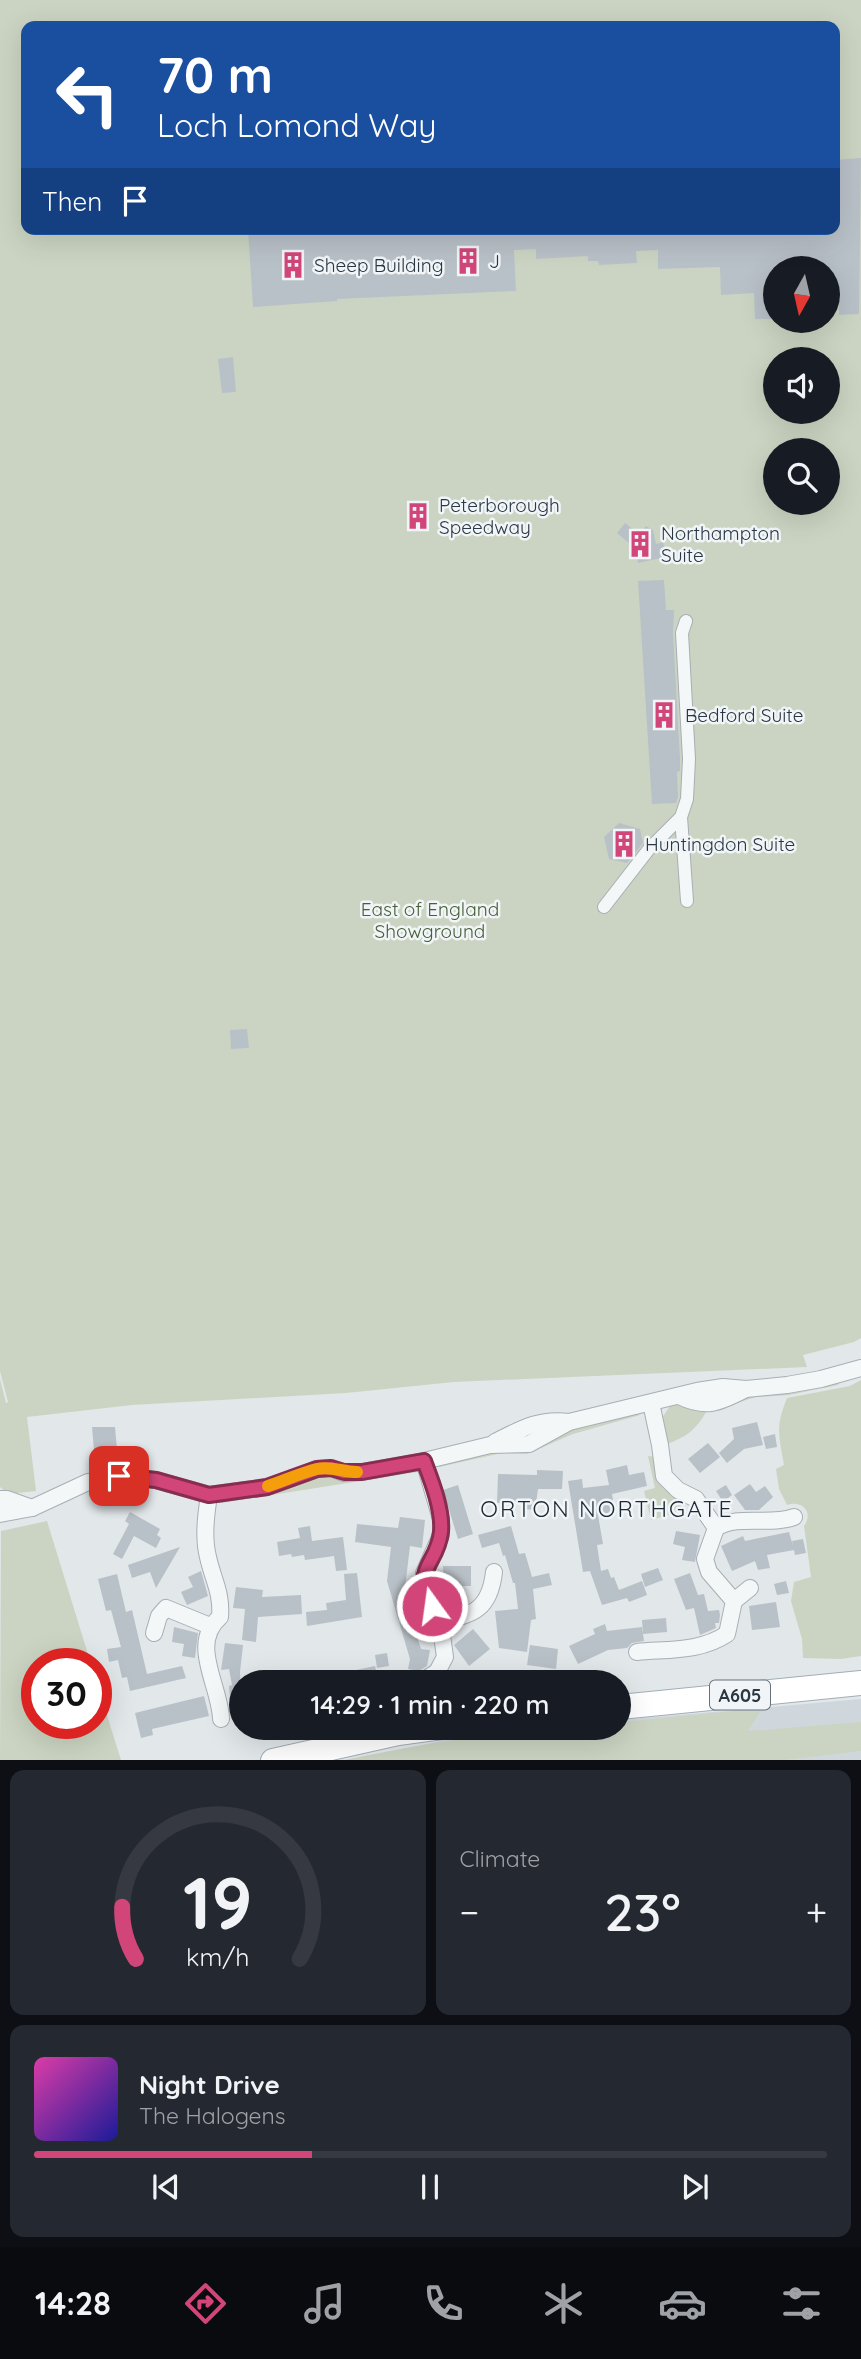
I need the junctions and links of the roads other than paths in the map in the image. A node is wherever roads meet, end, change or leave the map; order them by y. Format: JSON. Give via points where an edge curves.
{"nodes":[{"id":1,"x":686,"y":621,"type":"dead end"},
{"id":2,"x":681,"y":817,"type":"junction"},
{"id":3,"x":687,"y":901,"type":"dead end"},
{"id":4,"x":604,"y":907,"type":"dead end"},
{"id":5,"x":861,"y":1368,"type":"edge"},
{"id":6,"x":651,"y":1403,"type":"junction"},
{"id":7,"x":424,"y":1461,"type":"junction"},
{"id":8,"x":209,"y":1495,"type":"junction"},
{"id":9,"x":0,"y":1499,"type":"edge"},
{"id":10,"x":32,"y":1508,"type":"junction"},
{"id":11,"x":0,"y":1514,"type":"edge"},
{"id":12,"x":794,"y":1517,"type":"dead end"},
{"id":13,"x":716,"y":1528,"type":"junction"},
{"id":14,"x":494,"y":1572,"type":"dead end"},
{"id":15,"x":750,"y":1588,"type":"dead end"},
{"id":16,"x":734,"y":1601,"type":"junction"},
{"id":17,"x":440,"y":1621,"type":"junction"},
{"id":18,"x":210,"y":1626,"type":"junction"},
{"id":19,"x":154,"y":1633,"type":"dead end"},
{"id":20,"x":637,"y":1652,"type":"dead end"},
{"id":21,"x":438,"y":1670,"type":"edge"},
{"id":22,"x":861,"y":1682,"type":"edge"},
{"id":23,"x":631,"y":1706,"type":"edge"},
{"id":24,"x":221,"y":1719,"type":"dead end"},
{"id":25,"x":369,"y":1740,"type":"edge"},
{"id":26,"x":273,"y":1760,"type":"edge"}],
"edges":[{"from":1,"to":2,"type":"street","via":[[682,633],[689,759]]},
{"from":2,"to":3,"type":"street"},
{"from":2,"to":4,"type":"street","via":[[649,849]]},
{"from":5,"to":6,"type":"street","via":[[821,1379],[746,1389],[723,1387]]},
{"from":6,"to":7,"type":"street","via":[[569,1422],[528,1444],[489,1445]]},
{"from":6,"to":13,"type":"street","via":[[663,1476],[696,1499]]},
{"from":7,"to":8,"type":"street","via":[[362,1472],[317,1469],[267,1487]]},
{"from":7,"to":17,"type":"street","via":[[441,1519],[440,1535],[424,1573],[425,1590]]},
{"from":8,"to":10,"type":"street","via":[[156,1480],[119,1476],[88,1482]]},
{"from":8,"to":18,"type":"street","via":[[207,1556],[221,1600],[220,1617]]},
{"from":9,"to":10,"type":"street"},
{"from":10,"to":11,"type":"street"},
{"from":12,"to":13,"type":"street","via":[[726,1522]]},
{"from":13,"to":16,"type":"street","via":[[705,1559],[709,1572]]},
{"from":14,"to":17,"type":"street","via":[[483,1605],[466,1617]]},
{"from":15,"to":16,"type":"street"},
{"from":16,"to":20,"type":"street","via":[[727,1634],[719,1640],[674,1651]]},
{"from":17,"to":21,"type":"street","via":[[446,1657]]},
{"from":18,"to":19,"type":"street","via":[[166,1608]]},
{"from":18,"to":24,"type":"street","via":[[205,1644]]},
{"from":22,"to":23,"type":"main road","number":"A605"},
{"from":25,"to":26,"type":"main road"}]}
